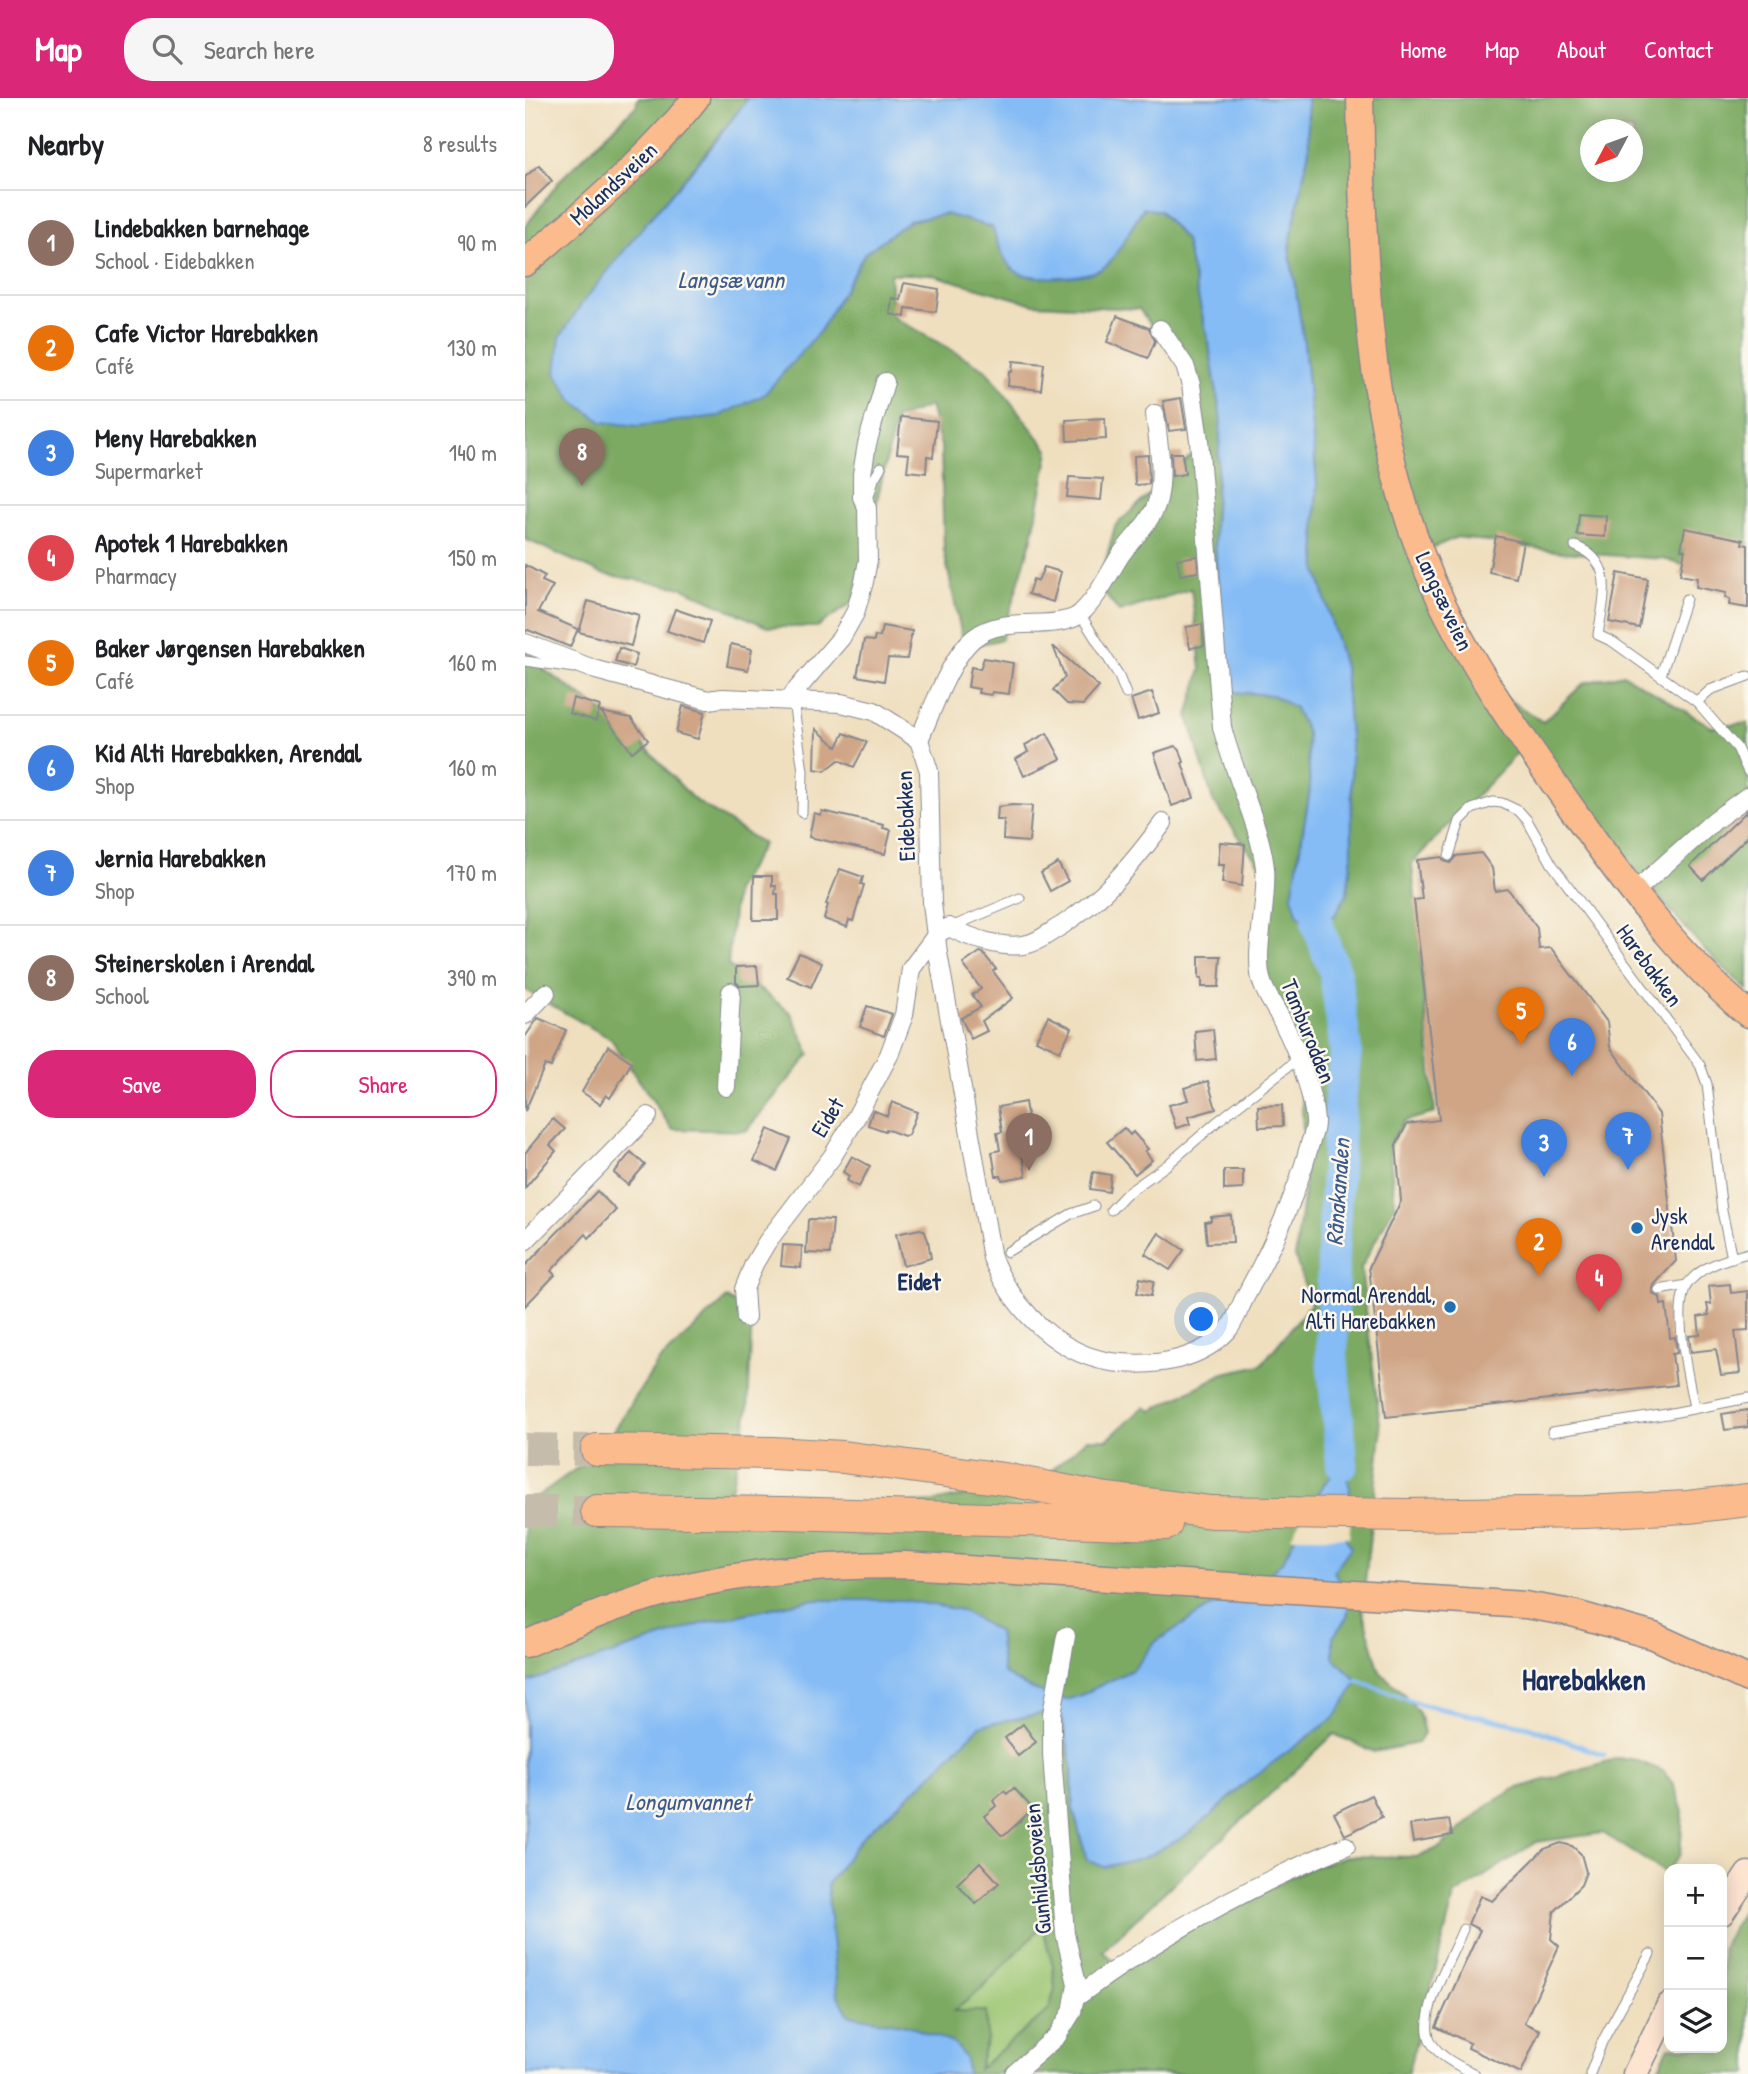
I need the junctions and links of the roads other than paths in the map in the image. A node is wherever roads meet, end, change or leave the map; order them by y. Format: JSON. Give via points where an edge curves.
{"nodes":[{"id":1,"x":695,"y":98,"type":"edge"},
{"id":2,"x":1360,"y":98,"type":"edge"},
{"id":3,"x":525,"y":263,"type":"edge"},
{"id":4,"x":1160,"y":329,"type":"dead end"},
{"id":5,"x":885,"y":382,"type":"dead end"},
{"id":6,"x":1155,"y":414,"type":"dead end"},
{"id":7,"x":881,"y":467,"type":"dead end"},
{"id":8,"x":867,"y":508,"type":"junction"},
{"id":9,"x":1575,"y":546,"type":"dead end"},
{"id":10,"x":1686,"y":599,"type":"dead end"},
{"id":11,"x":1080,"y":614,"type":"junction"},
{"id":12,"x":525,"y":643,"type":"edge"},
{"id":13,"x":525,"y":660,"type":"edge"},
{"id":14,"x":596,"y":670,"type":"junction"},
{"id":15,"x":1661,"y":676,"type":"junction"},
{"id":16,"x":1748,"y":676,"type":"edge"},
{"id":17,"x":1126,"y":694,"type":"dead end"},
{"id":18,"x":793,"y":701,"type":"junction"},
{"id":19,"x":1697,"y":702,"type":"junction"},
{"id":20,"x":919,"y":740,"type":"junction"},
{"id":21,"x":1748,"y":772,"type":"edge"},
{"id":22,"x":1748,"y":796,"type":"edge"},
{"id":23,"x":802,"y":813,"type":"dead end"},
{"id":24,"x":1163,"y":823,"type":"dead end"},
{"id":25,"x":1449,"y":856,"type":"dead end"},
{"id":26,"x":1634,"y":892,"type":"junction"},
{"id":27,"x":1020,"y":898,"type":"dead end"},
{"id":28,"x":943,"y":931,"type":"junction"},
{"id":29,"x":731,"y":992,"type":"dead end"},
{"id":30,"x":546,"y":993,"type":"dead end"},
{"id":31,"x":1748,"y":1014,"type":"edge"},
{"id":32,"x":525,"y":1015,"type":"edge"},
{"id":33,"x":1298,"y":1059,"type":"junction"},
{"id":34,"x":726,"y":1087,"type":"dead end"},
{"id":35,"x":648,"y":1116,"type":"dead end"},
{"id":36,"x":1094,"y":1206,"type":"dead end"},
{"id":37,"x":1111,"y":1210,"type":"dead end"},
{"id":38,"x":525,"y":1241,"type":"edge"},
{"id":39,"x":1748,"y":1253,"type":"edge"},
{"id":40,"x":999,"y":1255,"type":"junction"},
{"id":41,"x":1732,"y":1258,"type":"junction"},
{"id":42,"x":1687,"y":1285,"type":"junction"},
{"id":43,"x":1659,"y":1290,"type":"dead end"},
{"id":44,"x":746,"y":1318,"type":"dead end"},
{"id":45,"x":1748,"y":1398,"type":"edge"},
{"id":46,"x":1694,"y":1407,"type":"junction"},
{"id":47,"x":1552,"y":1432,"type":"dead end"},
{"id":48,"x":597,"y":1450,"type":"tunnel mouth"},
{"id":49,"x":1748,"y":1500,"type":"edge"},
{"id":50,"x":597,"y":1511,"type":"tunnel mouth"},
{"id":51,"x":1748,"y":1516,"type":"edge"},
{"id":52,"x":1266,"y":1520,"type":"junction"},
{"id":53,"x":1407,"y":1522,"type":"junction"},
{"id":54,"x":1162,"y":1577,"type":"junction"},
{"id":55,"x":1453,"y":1596,"type":"junction"},
{"id":56,"x":525,"y":1632,"type":"edge"},
{"id":57,"x":1066,"y":1636,"type":"dead end"},
{"id":58,"x":525,"y":1644,"type":"edge"},
{"id":59,"x":1748,"y":1669,"type":"edge"},
{"id":60,"x":1748,"y":1679,"type":"edge"},
{"id":61,"x":1346,"y":1846,"type":"dead end"},
{"id":62,"x":1748,"y":1874,"type":"edge"},
{"id":63,"x":1727,"y":1906,"type":"edge"},
{"id":64,"x":1463,"y":1929,"type":"dead end"},
{"id":65,"x":1650,"y":1954,"type":"dead end"},
{"id":66,"x":1075,"y":1997,"type":"junction"},
{"id":67,"x":1664,"y":2015,"type":"edge"},
{"id":68,"x":1014,"y":2074,"type":"edge"},
{"id":69,"x":1475,"y":2074,"type":"edge"},
{"id":70,"x":1590,"y":2074,"type":"edge"},
{"id":71,"x":1635,"y":2074,"type":"edge"}],
"edges":[{"from":1,"to":3,"type":"main road","name":"Molandsveien","via":[[639,161]]},
{"from":2,"to":26,"type":"main road","name":"Langsæveien","via":[[1371,353],[1400,492],[1426,566],[1467,649],[1514,727]]},
{"from":4,"to":33,"type":"street","name":"Tamburodden","via":[[1185,366],[1195,406],[1222,726],[1265,865],[1260,976]]},
{"from":5,"to":8,"type":"street","via":[[862,474]]},
{"from":6,"to":11,"type":"street","via":[[1161,477],[1158,502]]},
{"from":7,"to":8,"type":"lane"},
{"from":8,"to":18,"type":"street","via":[[868,560],[855,613],[842,638],[793,694]]},
{"from":9,"to":15,"type":"lane","via":[[1590,551],[1604,574],[1598,635]]},
{"from":10,"to":15,"type":"lane"},
{"from":11,"to":17,"type":"lane"},
{"from":11,"to":20,"type":"street","via":[[1061,622],[1000,626],[975,636],[958,659]]},
{"from":12,"to":14,"type":"street","name":"Eidebakken"},
{"from":13,"to":14,"type":"lane"},
{"from":14,"to":18,"type":"street","name":"Eidebakken","via":[[708,700]]},
{"from":15,"to":19,"type":"lane"},
{"from":16,"to":19,"type":"lane","via":[[1710,690]]},
{"from":18,"to":20,"type":"street","name":"Eidebakken","via":[[841,703],[874,711]]},
{"from":18,"to":23,"type":"lane","via":[[803,771]]},
{"from":19,"to":21,"type":"lane","via":[[1737,748]]},
{"from":20,"to":28,"type":"street","name":"Eidebakken","via":[[929,771],[932,903]]},
{"from":22,"to":26,"type":"street"},
{"from":24,"to":28,"type":"street","via":[[1115,883],[1042,938],[1014,946]]},
{"from":25,"to":41,"type":"lane","name":"Harebakken","via":[[1460,821],[1472,809],[1493,802],[1519,811],[1552,864],[1700,1065],[1707,1084]]},
{"from":26,"to":31,"type":"main road","name":"Langsæveien"},
{"from":27,"to":28,"type":"lane"},
{"from":28,"to":40,"type":"street","name":"Eidebakken","via":[[938,953],[958,1076]]},
{"from":28,"to":44,"type":"street","name":"Eidet","via":[[911,969],[904,1015],[855,1121],[754,1264],[744,1289]]},
{"from":29,"to":34,"type":"street"},
{"from":30,"to":32,"type":"street"},
{"from":33,"to":37,"type":"lane"},
{"from":33,"to":40,"type":"street","name":"Tamburodden","via":[[1315,1123],[1300,1182],[1228,1329],[1202,1350],[1149,1366],[1087,1356],[1051,1336],[1023,1310],[1003,1282]]},
{"from":35,"to":38,"type":"street"},
{"from":36,"to":40,"type":"lane"},
{"from":39,"to":41,"type":"lane"},
{"from":41,"to":42,"type":"lane","via":[[1696,1274]]},
{"from":42,"to":43,"type":"lane"},
{"from":42,"to":46,"type":"lane","via":[[1681,1315]]},
{"from":45,"to":46,"type":"lane"},
{"from":46,"to":47,"type":"lane"},
{"from":48,"to":52,"type":"highway","via":[[843,1457]]},
{"from":49,"to":53,"type":"highway"},
{"from":50,"to":52,"type":"highway"},
{"from":51,"to":53,"type":"highway","via":[[1584,1526]]},
{"from":52,"to":53,"type":"highway"},
{"from":54,"to":55,"type":"main road"},
{"from":54,"to":56,"type":"main road","via":[[906,1556],[817,1558],[745,1566],[666,1583]]},
{"from":54,"to":58,"type":"main road","via":[[906,1565],[794,1569],[726,1578],[649,1597]]},
{"from":55,"to":59,"type":"main road","via":[[1534,1598],[1595,1609],[1657,1628]]},
{"from":55,"to":60,"type":"main road","via":[[1613,1623],[1693,1652]]},
{"from":57,"to":66,"type":"street","name":"Gunhildsboveien","via":[[1052,1714],[1052,1754],[1065,1934],[1077,1984]]},
{"from":61,"to":66,"type":"street","via":[[1243,1893],[1171,1933]]},
{"from":62,"to":63,"type":"main road"},
{"from":64,"to":69,"type":"lane","via":[[1431,2004],[1427,2033],[1440,2054]]},
{"from":65,"to":70,"type":"lane","via":[[1602,2042]]},
{"from":66,"to":68,"type":"street","name":"Gunhildsboveien","via":[[1072,2012],[1057,2036]]},
{"from":67,"to":71,"type":"main road"}]}
